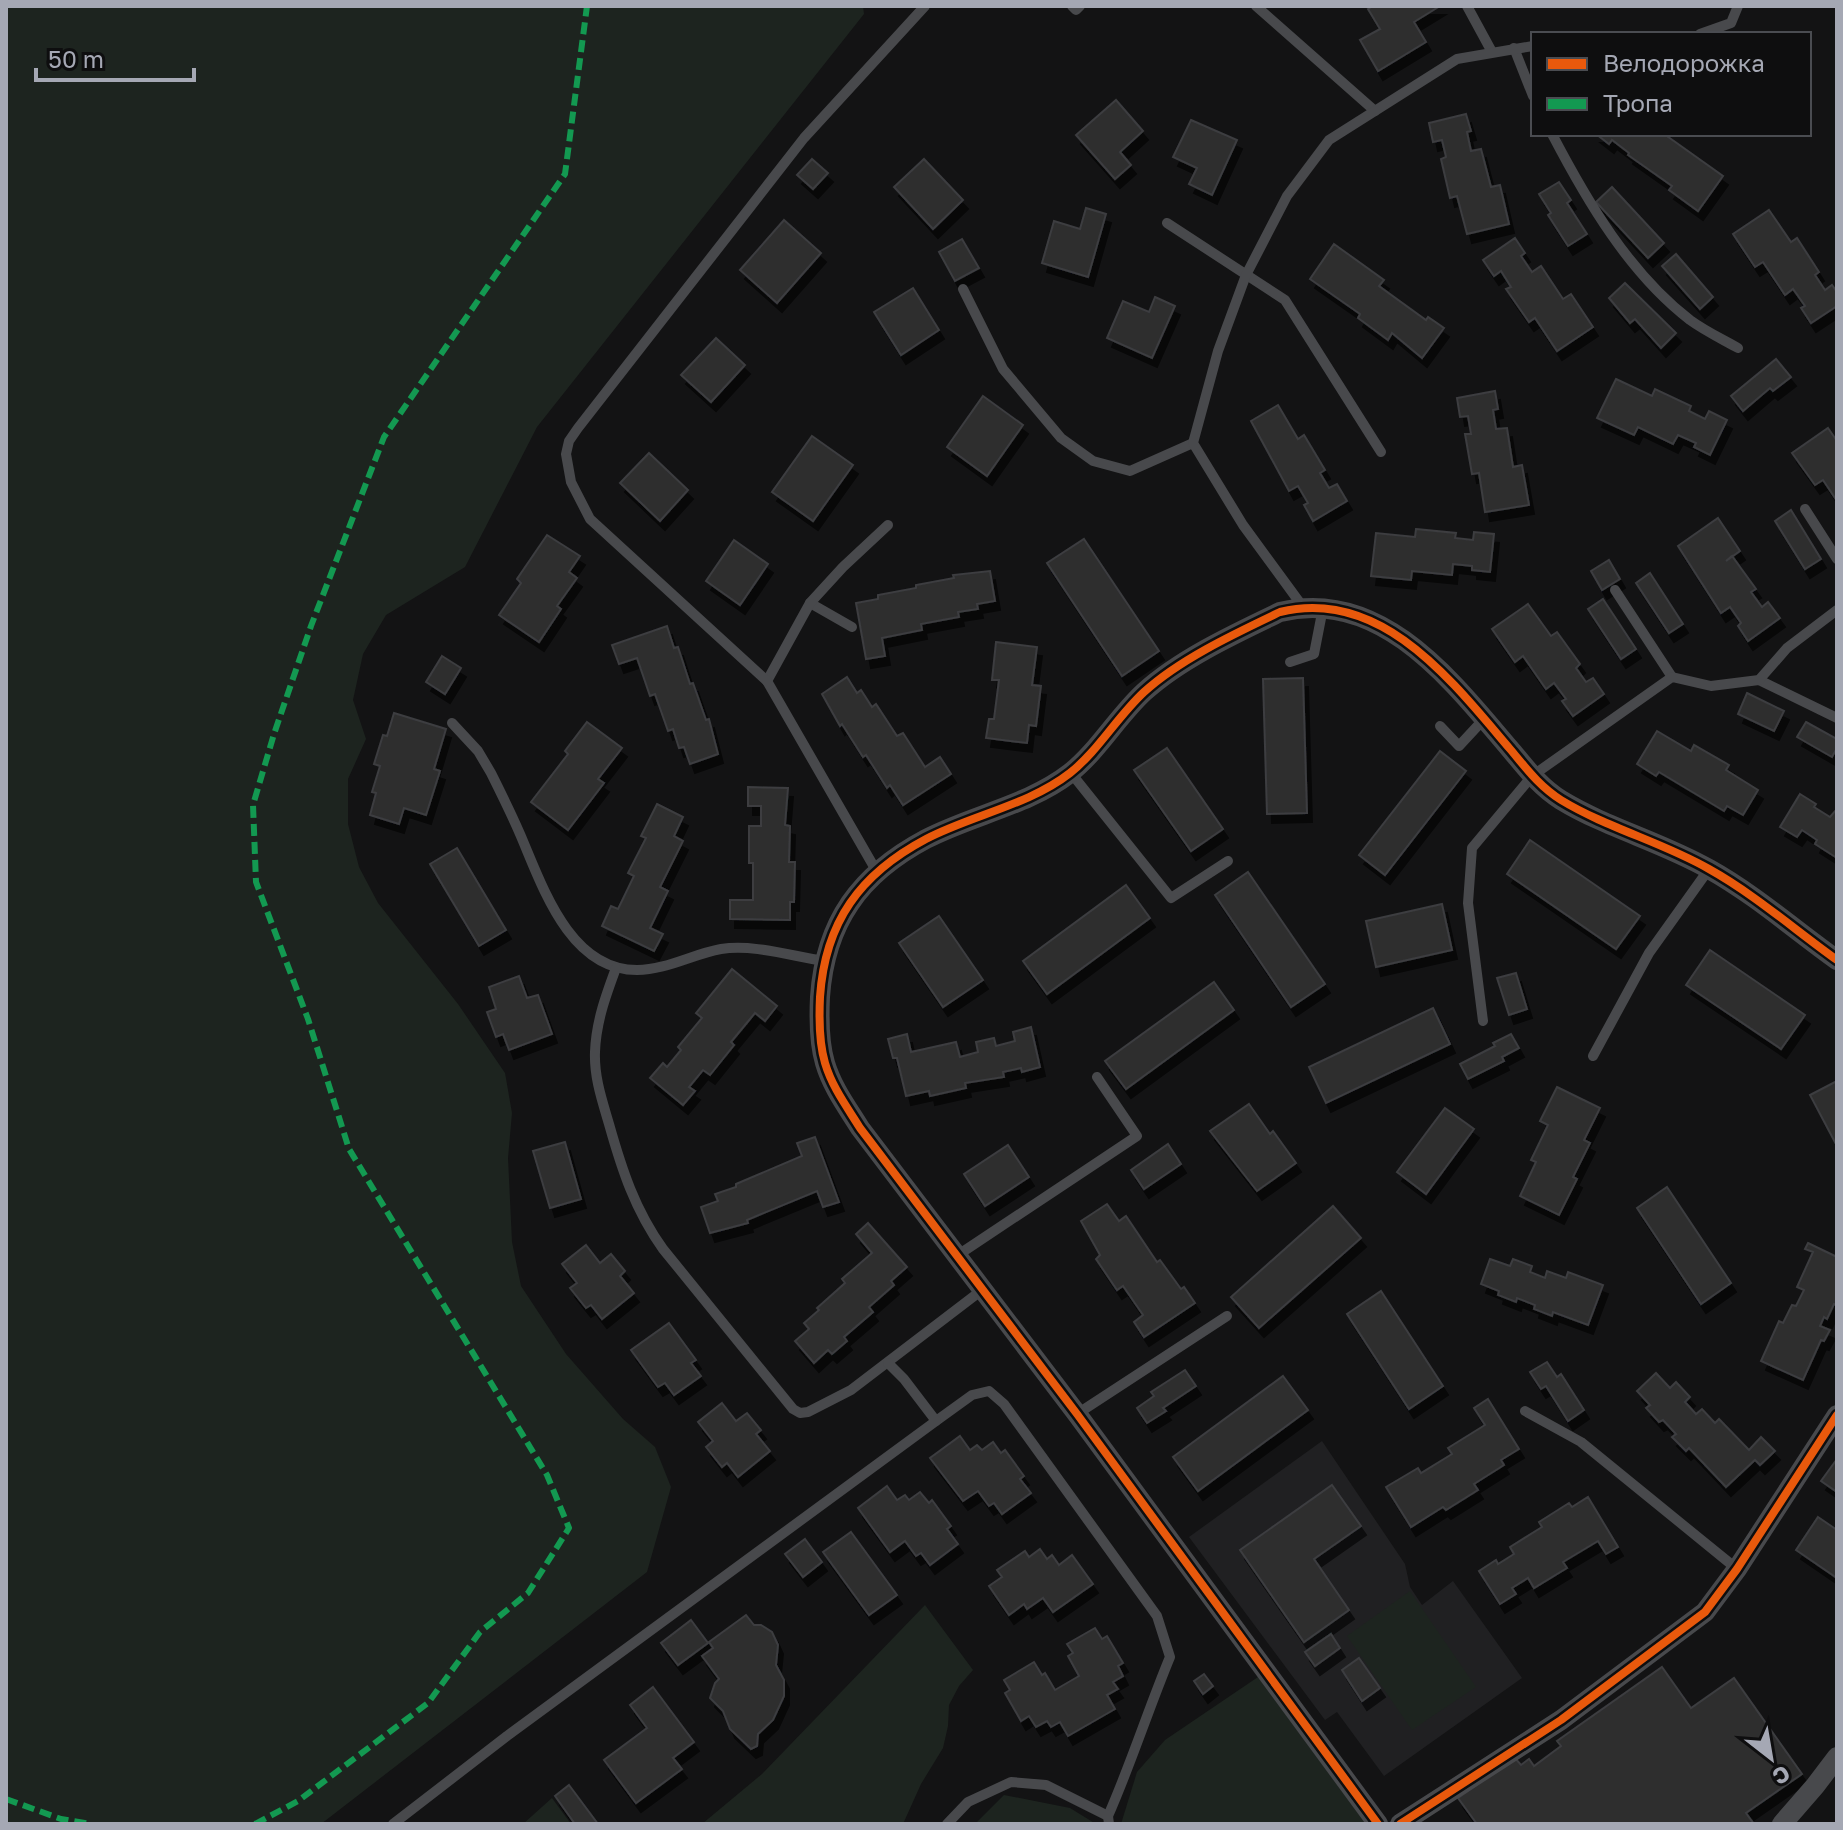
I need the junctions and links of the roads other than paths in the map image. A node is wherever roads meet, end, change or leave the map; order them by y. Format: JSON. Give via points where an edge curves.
{"nodes":[{"id":1,"x":925,"y":6,"type":"edge"},
{"id":2,"x":1072,"y":6,"type":"edge"},
{"id":3,"x":1080,"y":6,"type":"edge"},
{"id":4,"x":1256,"y":6,"type":"edge"},
{"id":5,"x":1467,"y":6,"type":"edge"},
{"id":6,"x":1738,"y":6,"type":"edge"},
{"id":7,"x":1706,"y":32,"type":"edge"},
{"id":8,"x":1531,"y":46,"type":"edge"},
{"id":9,"x":1514,"y":48,"type":"junction"},
{"id":10,"x":1492,"y":52,"type":"junction"},
{"id":11,"x":1531,"y":91,"type":"edge"},
{"id":12,"x":1375,"y":111,"type":"junction"},
{"id":13,"x":1553,"y":136,"type":"edge"},
{"id":14,"x":1167,"y":223,"type":"dead end"},
{"id":15,"x":1246,"y":275,"type":"junction"},
{"id":16,"x":963,"y":289,"type":"dead end"},
{"id":17,"x":1738,"y":348,"type":"dead end"},
{"id":18,"x":1193,"y":443,"type":"junction"},
{"id":19,"x":1381,"y":452,"type":"dead end"},
{"id":20,"x":1805,"y":509,"type":"dead end"},
{"id":21,"x":888,"y":525,"type":"dead end"},
{"id":22,"x":1837,"y":559,"type":"edge"},
{"id":23,"x":1615,"y":590,"type":"dead end"},
{"id":24,"x":810,"y":603,"type":"junction"},
{"id":25,"x":1313,"y":607,"type":"junction"},
{"id":26,"x":1837,"y":610,"type":"edge"},
{"id":27,"x":852,"y":627,"type":"dead end"},
{"id":28,"x":1290,"y":662,"type":"dead end"},
{"id":29,"x":1672,"y":677,"type":"junction"},
{"id":30,"x":1759,"y":680,"type":"junction"},
{"id":31,"x":767,"y":681,"type":"junction"},
{"id":32,"x":1837,"y":718,"type":"edge"},
{"id":33,"x":1484,"y":719,"type":"junction"},
{"id":34,"x":452,"y":723,"type":"dead end"},
{"id":35,"x":1440,"y":726,"type":"dead end"},
{"id":36,"x":1071,"y":773,"type":"junction"},
{"id":37,"x":1532,"y":776,"type":"junction"},
{"id":38,"x":1228,"y":861,"type":"dead end"},
{"id":39,"x":1709,"y":869,"type":"junction"},
{"id":40,"x":877,"y":872,"type":"junction"},
{"id":41,"x":1837,"y":960,"type":"edge"},
{"id":42,"x":824,"y":961,"type":"junction"},
{"id":43,"x":616,"y":968,"type":"junction"},
{"id":44,"x":1483,"y":1021,"type":"dead end"},
{"id":45,"x":1593,"y":1056,"type":"dead end"},
{"id":46,"x":1097,"y":1077,"type":"dead end"},
{"id":47,"x":958,"y":1255,"type":"junction"},
{"id":48,"x":982,"y":1290,"type":"junction"},
{"id":49,"x":1227,"y":1316,"type":"dead end"},
{"id":50,"x":888,"y":1363,"type":"junction"},
{"id":51,"x":1525,"y":1411,"type":"dead end"},
{"id":52,"x":1077,"y":1414,"type":"junction"},
{"id":53,"x":1837,"y":1415,"type":"edge"},
{"id":54,"x":936,"y":1421,"type":"junction"},
{"id":55,"x":1737,"y":1569,"type":"junction"},
{"id":56,"x":1837,"y":1757,"type":"edge"},
{"id":57,"x":1109,"y":1820,"type":"edge"},
{"id":58,"x":393,"y":1824,"type":"edge"},
{"id":59,"x":947,"y":1824,"type":"edge"},
{"id":60,"x":1378,"y":1824,"type":"edge"},
{"id":61,"x":1400,"y":1824,"type":"edge"},
{"id":62,"x":1782,"y":1824,"type":"edge"}],
"edges":[{"from":1,"to":31,"type":"lane","via":[[804,138],[569,441],[571,482],[590,519]]},
{"from":2,"to":3,"type":"lane"},
{"from":4,"to":12,"type":"lane"},
{"from":5,"to":10,"type":"lane"},
{"from":6,"to":7,"type":"lane","via":[[1731,23]]},
{"from":8,"to":9,"type":"lane"},
{"from":9,"to":10,"type":"lane"},
{"from":9,"to":11,"type":"lane"},
{"from":10,"to":12,"type":"lane","via":[[1457,59]]},
{"from":12,"to":15,"type":"lane","via":[[1329,140],[1287,196]]},
{"from":13,"to":17,"type":"lane","via":[[1583,195],[1646,279],[1690,320]]},
{"from":14,"to":15,"type":"lane"},
{"from":15,"to":18,"type":"lane"},
{"from":15,"to":19,"type":"lane","via":[[1285,300]]},
{"from":16,"to":18,"type":"lane","via":[[1003,369],[1061,438],[1093,461],[1130,471]]},
{"from":18,"to":25,"type":"lane","via":[[1243,525]]},
{"from":20,"to":22,"type":"lane"},
{"from":21,"to":24,"type":"lane"},
{"from":23,"to":29,"type":"lane"},
{"from":24,"to":27,"type":"lane"},
{"from":24,"to":31,"type":"lane"},
{"from":25,"to":28,"type":"lane","via":[[1314,654]]},
{"from":25,"to":33,"type":"street","via":[[1376,622],[1396,633],[1434,664]]},
{"from":25,"to":36,"type":"street","via":[[1280,612],[1166,674],[1142,693]]},
{"from":26,"to":30,"type":"lane","via":[[1787,648]]},
{"from":29,"to":30,"type":"lane","via":[[1711,686]]},
{"from":29,"to":37,"type":"lane"},
{"from":30,"to":32,"type":"lane"},
{"from":31,"to":40,"type":"lane"},
{"from":33,"to":35,"type":"lane","via":[[1459,746]]},
{"from":33,"to":37,"type":"street"},
{"from":34,"to":43,"type":"lane","via":[[491,773],[559,916],[585,949]]},
{"from":36,"to":38,"type":"lane","via":[[1171,898]]},
{"from":36,"to":40,"type":"street","via":[[926,839]]},
{"from":37,"to":39,"type":"street","via":[[1579,810]]},
{"from":37,"to":44,"type":"lane","via":[[1472,848],[1468,903]]},
{"from":39,"to":41,"type":"street"},
{"from":39,"to":45,"type":"lane","via":[[1649,953]]},
{"from":40,"to":42,"type":"street","via":[[843,911]]},
{"from":42,"to":43,"type":"lane","via":[[725,949],[659,967]]},
{"from":42,"to":47,"type":"street","via":[[819,1009],[831,1080],[860,1128]]},
{"from":43,"to":50,"type":"lane","via":[[597,1030],[595,1070],[620,1165],[650,1230],[800,1413],[851,1390]]},
{"from":46,"to":47,"type":"lane","via":[[1137,1136]]},
{"from":47,"to":48,"type":"street"},
{"from":48,"to":50,"type":"lane"},
{"from":48,"to":52,"type":"street"},
{"from":49,"to":52,"type":"lane"},
{"from":50,"to":54,"type":"lane"},
{"from":51,"to":55,"type":"lane","via":[[1581,1442]]},
{"from":52,"to":60,"type":"street"},
{"from":53,"to":55,"type":"street"},
{"from":54,"to":57,"type":"lane","via":[[972,1395],[989,1391],[1004,1404],[1157,1616],[1170,1657]]},
{"from":54,"to":58,"type":"lane"},
{"from":55,"to":61,"type":"street","via":[[1705,1612],[1687,1626],[1561,1720]]},
{"from":56,"to":62,"type":"street"},
{"from":57,"to":59,"type":"lane","via":[[1046,1785],[1011,1782],[968,1802]]}]}
